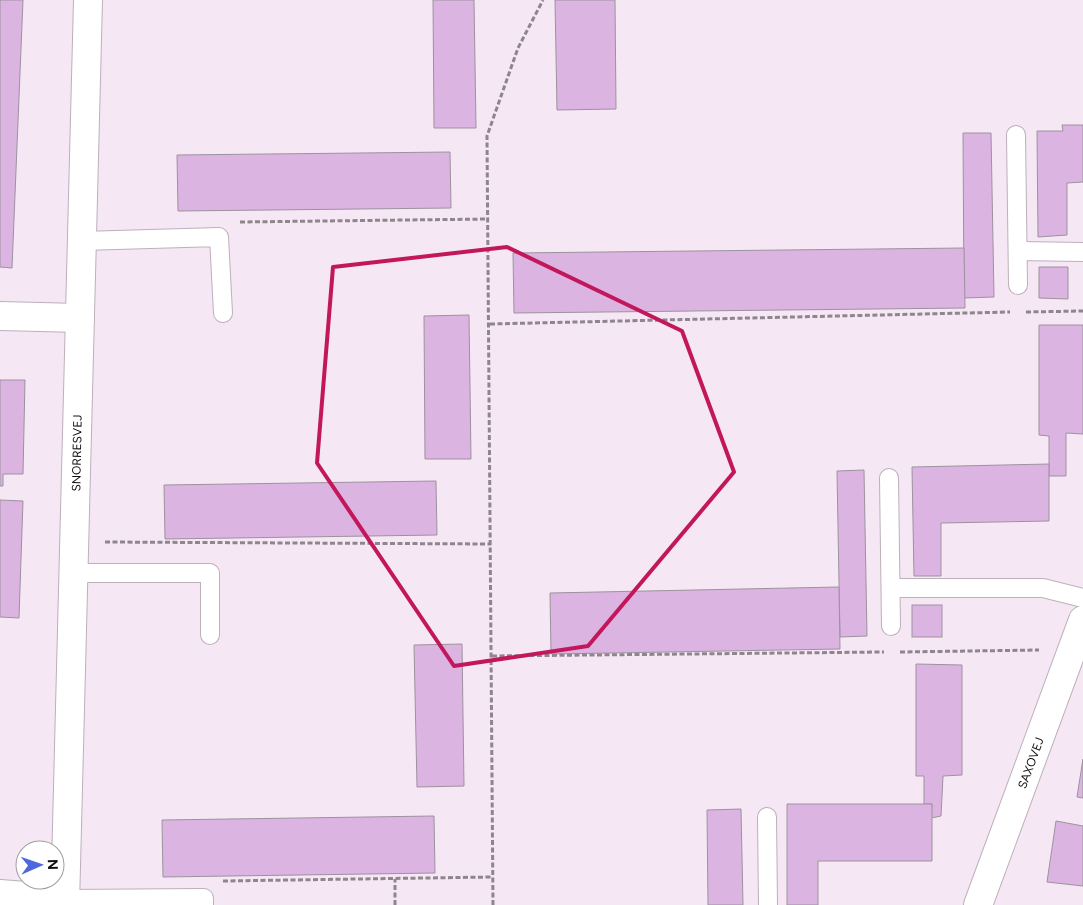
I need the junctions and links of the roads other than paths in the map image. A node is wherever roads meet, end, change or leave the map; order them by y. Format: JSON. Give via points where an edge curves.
{"nodes":[{"id":1,"x":88,"y":0,"type":"edge"},
{"id":2,"x":1016,"y":135,"type":"dead end"},
{"id":3,"x":82,"y":241,"type":"junction"},
{"id":4,"x":1018,"y":251,"type":"junction"},
{"id":5,"x":1083,"y":252,"type":"edge"},
{"id":6,"x":1018,"y":285,"type":"dead end"},
{"id":7,"x":223,"y":313,"type":"dead end"},
{"id":8,"x":0,"y":316,"type":"edge"},
{"id":9,"x":80,"y":318,"type":"junction"},
{"id":10,"x":889,"y":478,"type":"dead end"},
{"id":11,"x":73,"y":573,"type":"junction"},
{"id":12,"x":891,"y":588,"type":"junction"},
{"id":13,"x":1083,"y":598,"type":"edge"},
{"id":14,"x":1083,"y":620,"type":"edge"},
{"id":15,"x":891,"y":626,"type":"dead end"},
{"id":16,"x":210,"y":635,"type":"dead end"},
{"id":17,"x":767,"y":817,"type":"dead end"},
{"id":18,"x":0,"y":894,"type":"edge"},
{"id":19,"x":65,"y":902,"type":"edge"},
{"id":20,"x":204,"y":905,"type":"edge"},
{"id":21,"x":768,"y":905,"type":"edge"},
{"id":22,"x":978,"y":905,"type":"edge"}],
"edges":[{"from":1,"to":3,"type":"street","name":"SNORRESVEJ"},
{"from":2,"to":4,"type":"lane"},
{"from":3,"to":7,"type":"lane","via":[[219,237]]},
{"from":3,"to":9,"type":"street","name":"SNORRESVEJ"},
{"from":4,"to":5,"type":"lane"},
{"from":4,"to":6,"type":"lane"},
{"from":8,"to":9,"type":"street"},
{"from":9,"to":11,"type":"street","name":"SNORRESVEJ"},
{"from":10,"to":12,"type":"lane"},
{"from":11,"to":16,"type":"lane","via":[[210,573]]},
{"from":11,"to":19,"type":"street","name":"SNORRESVEJ"},
{"from":12,"to":13,"type":"lane","via":[[1043,588]]},
{"from":12,"to":15,"type":"lane"},
{"from":14,"to":22,"type":"street","name":"SAXOVEJ"},
{"from":17,"to":21,"type":"lane"},
{"from":18,"to":19,"type":"street"},
{"from":19,"to":20,"type":"lane","via":[[204,898]]}]}
